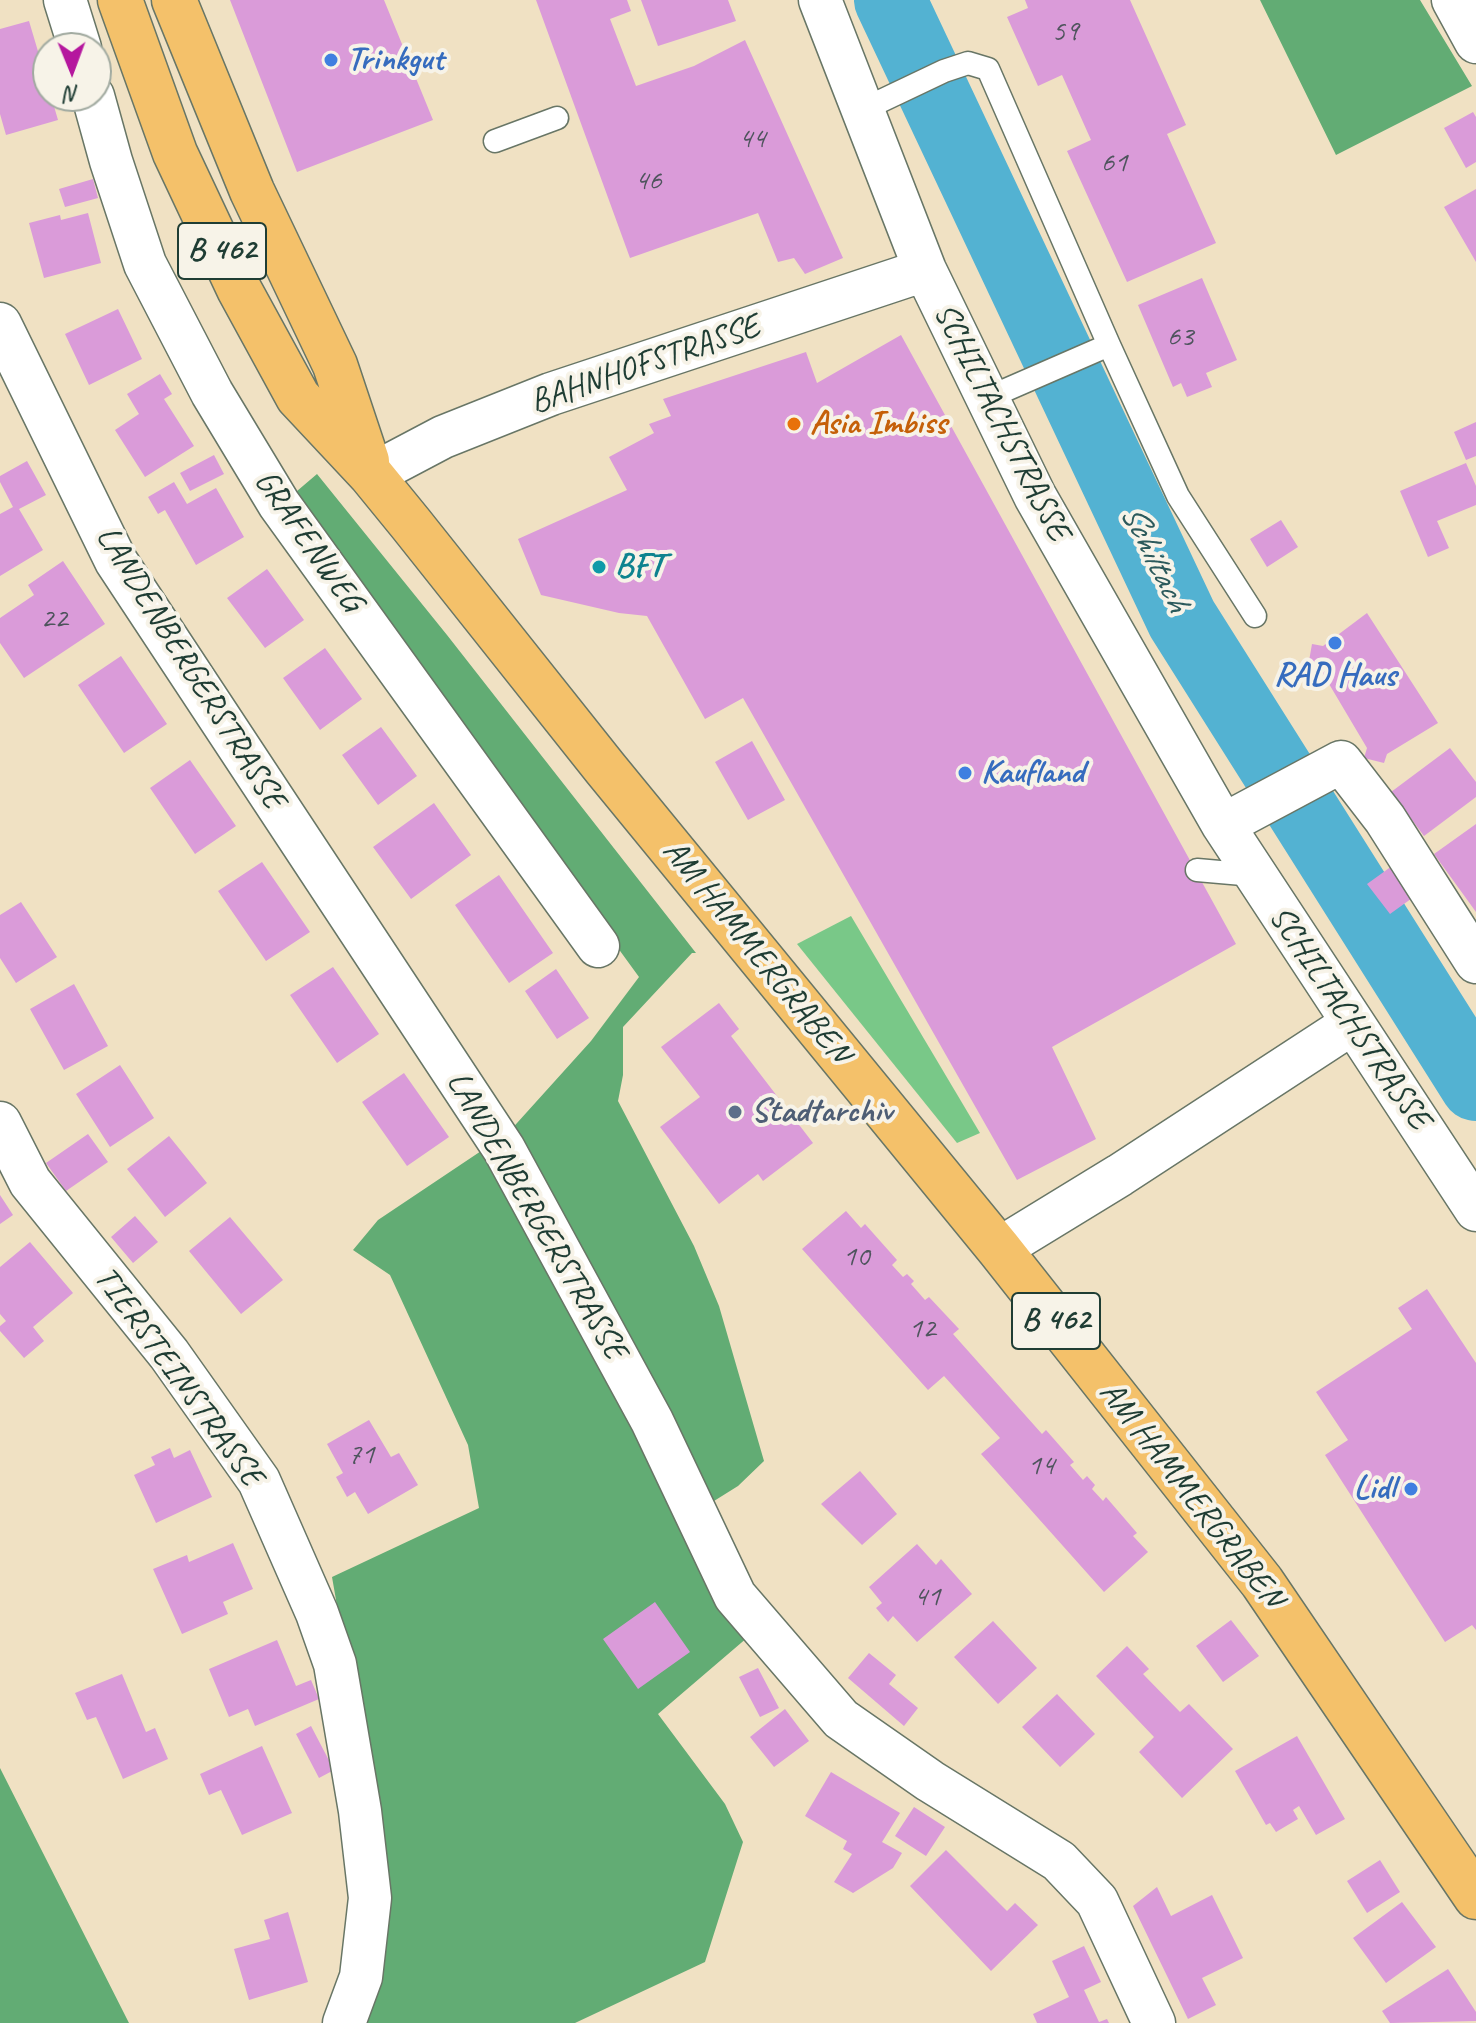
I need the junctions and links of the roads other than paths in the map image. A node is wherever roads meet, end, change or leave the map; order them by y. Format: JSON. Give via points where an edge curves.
{"nodes":[{"id":1,"x":65,"y":0,"type":"edge"},
{"id":2,"x":120,"y":0,"type":"edge"},
{"id":3,"x":174,"y":0,"type":"edge"},
{"id":4,"x":820,"y":0,"type":"edge"},
{"id":5,"x":1453,"y":0,"type":"edge"},
{"id":6,"x":75,"y":32,"type":"edge"},
{"id":7,"x":1476,"y":42,"type":"edge"},
{"id":8,"x":876,"y":103,"type":"junction"},
{"id":9,"x":97,"y":112,"type":"edge"},
{"id":10,"x":557,"y":118,"type":"dead end"},
{"id":11,"x":495,"y":141,"type":"dead end"},
{"id":12,"x":925,"y":270,"type":"junction"},
{"id":13,"x":0,"y":324,"type":"edge"},
{"id":14,"x":1100,"y":349,"type":"junction"},
{"id":15,"x":1001,"y":393,"type":"junction"},
{"id":16,"x":371,"y":475,"type":"junction"},
{"id":17,"x":1255,"y":616,"type":"dead end"},
{"id":18,"x":1241,"y":816,"type":"junction"},
{"id":19,"x":1197,"y":870,"type":"dead end"},
{"id":20,"x":1254,"y":875,"type":"junction"},
{"id":21,"x":598,"y":946,"type":"dead end"},
{"id":22,"x":1476,"y":962,"type":"edge"},
{"id":23,"x":1353,"y":1023,"type":"junction"},
{"id":24,"x":0,"y":1123,"type":"edge"},
{"id":25,"x":1476,"y":1210,"type":"edge"},
{"id":26,"x":999,"y":1249,"type":"junction"},
{"id":27,"x":1476,"y":1897,"type":"edge"},
{"id":28,"x":344,"y":2023,"type":"edge"},
{"id":29,"x":1154,"y":2023,"type":"edge"}],
"edges":[{"from":1,"to":6,"type":"street"},
{"from":2,"to":16,"type":"main road","number":"B 462","via":[[175,153],[239,289],[298,397]]},
{"from":3,"to":16,"type":"main road","number":"B 462","via":[[252,191],[335,365]]},
{"from":4,"to":8,"type":"street","name":"SCHILTACHSTRASSE"},
{"from":5,"to":7,"type":"street"},
{"from":8,"to":12,"type":"street","name":"SCHILTACHSTRASSE"},
{"from":8,"to":14,"type":"lane","via":[[968,63],[988,69]]},
{"from":9,"to":21,"type":"street","name":"GRAFENWEG","via":[[145,264],[212,393],[279,504]]},
{"from":10,"to":11,"type":"lane"},
{"from":12,"to":15,"type":"street","name":"SCHILTACHSTRASSE"},
{"from":12,"to":16,"type":"street","name":"BAHNHOFSTRASSE","via":[[551,394],[443,437]]},
{"from":13,"to":29,"type":"street","name":"LANDENBERGERSTRASSE","via":[[116,561],[504,1149],[609,1337],[735,1596],[841,1719],[1059,1861],[1097,1901]]},
{"from":14,"to":15,"type":"lane"},
{"from":14,"to":17,"type":"lane","via":[[1178,496]]},
{"from":15,"to":18,"type":"street","name":"SCHILTACHSTRASSE","via":[[1035,496]]},
{"from":16,"to":26,"type":"main road","name":"AM HAMMERGRABEN","number":"B 462"},
{"from":18,"to":20,"type":"street","name":"SCHILTACHSTRASSE"},
{"from":18,"to":22,"type":"street","via":[[1341,762],[1385,819]]},
{"from":19,"to":20,"type":"lane"},
{"from":20,"to":23,"type":"street","name":"SCHILTACHSTRASSE"},
{"from":23,"to":25,"type":"street","name":"SCHILTACHSTRASSE"},
{"from":23,"to":26,"type":"street"},
{"from":24,"to":28,"type":"street","name":"TIERSTEINSTRASSE","via":[[30,1182],[169,1354],[259,1481],[317,1613],[335,1664],[370,1898],[361,1977]]},
{"from":26,"to":27,"type":"main road","name":"AM HAMMERGRABEN","number":"B 462","via":[[1262,1582]]}]}
